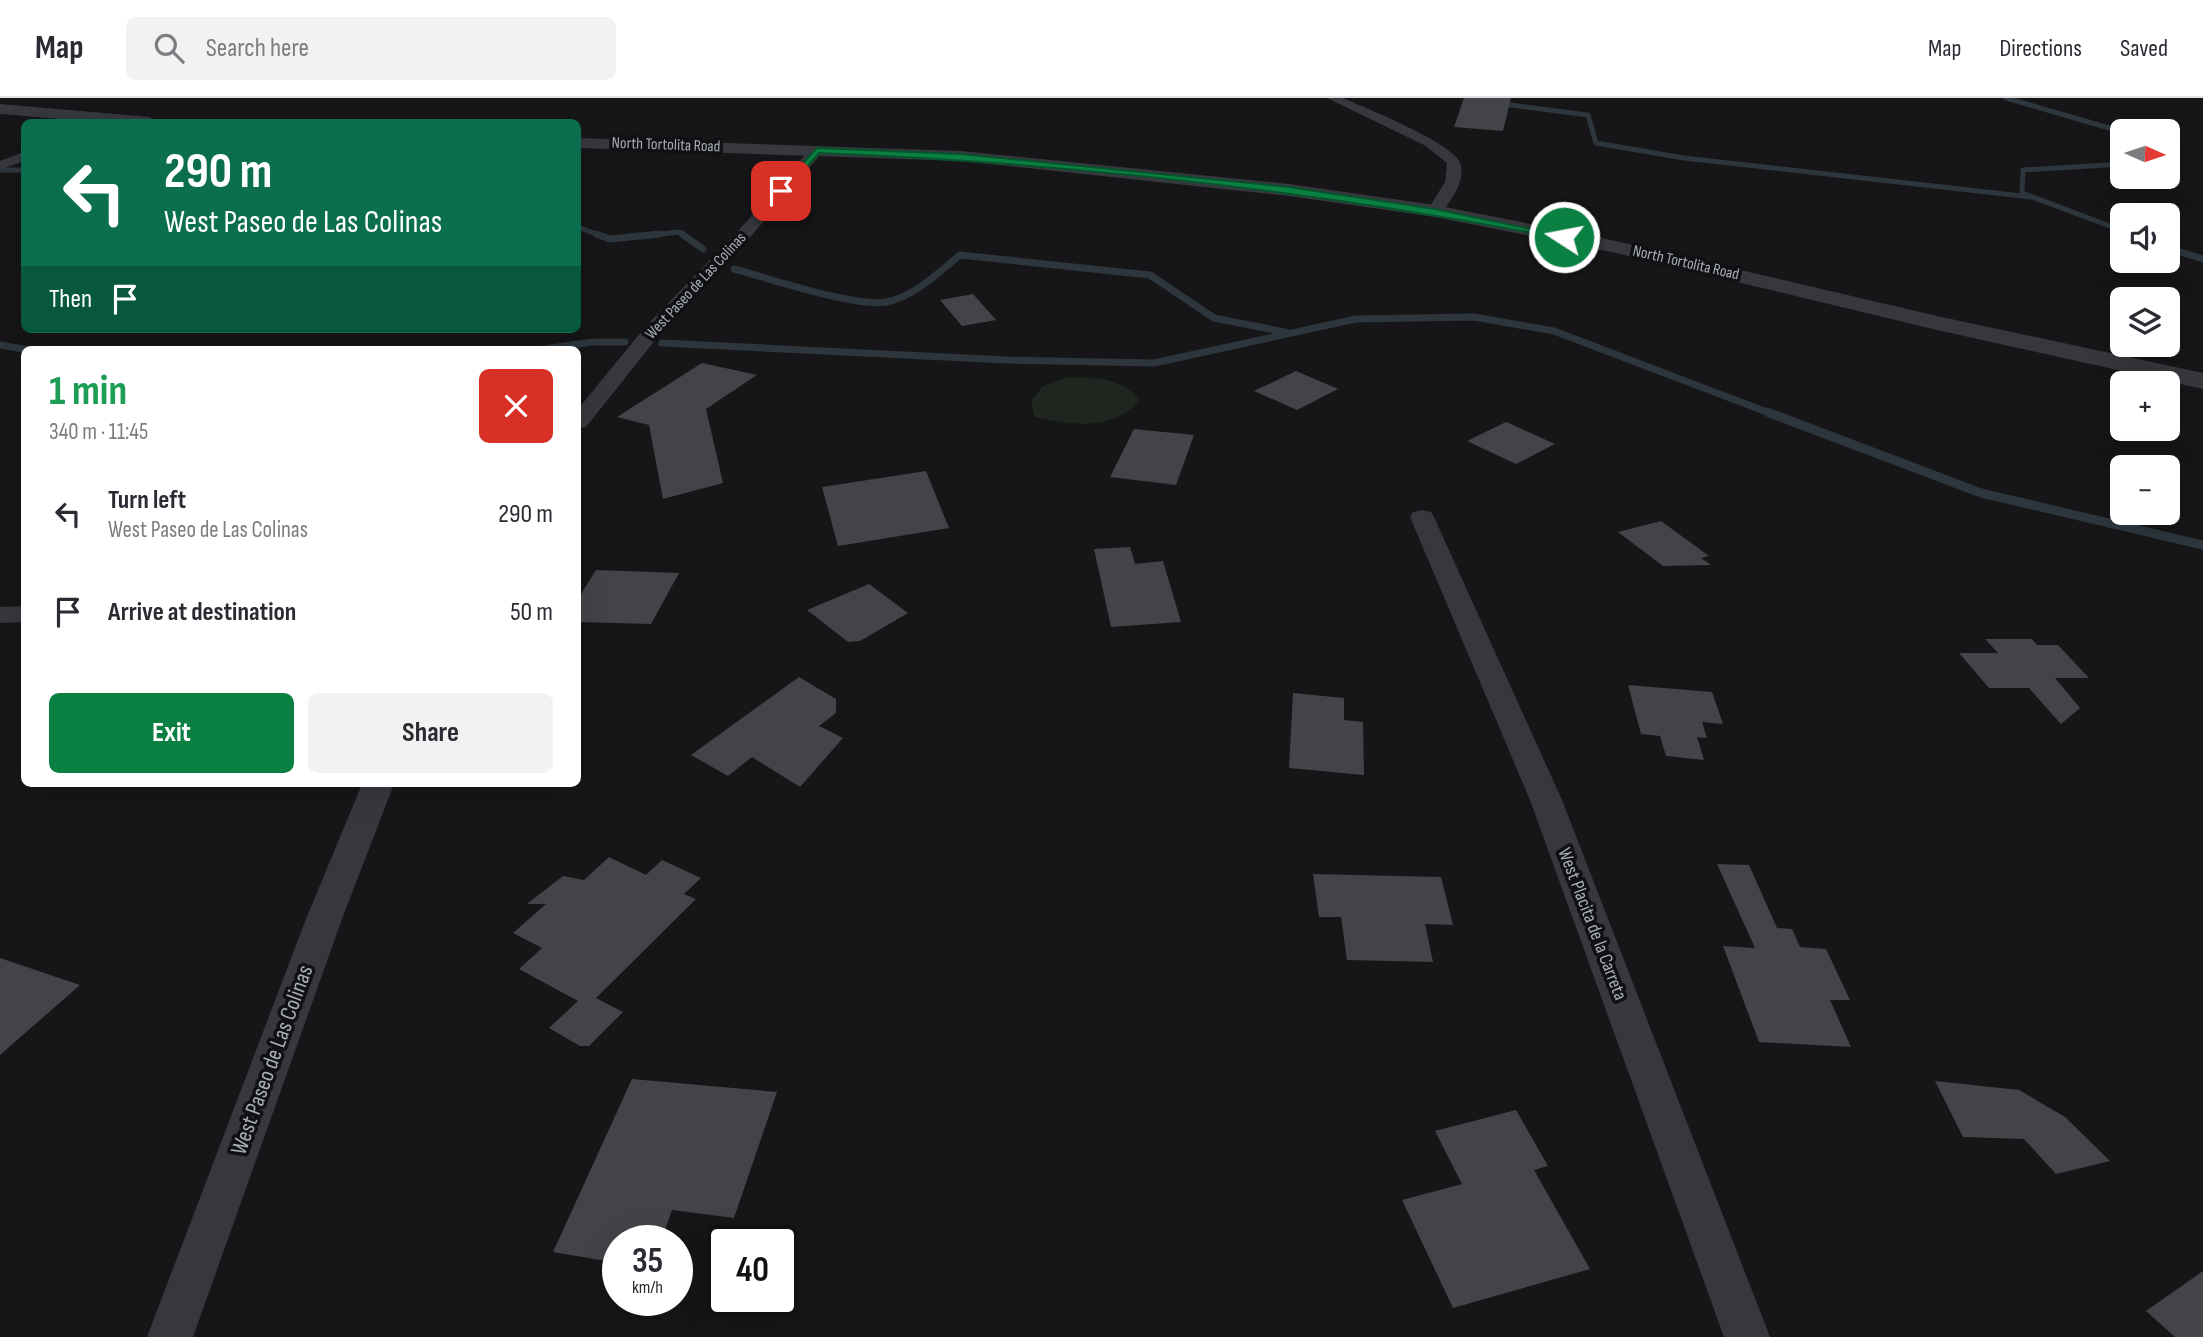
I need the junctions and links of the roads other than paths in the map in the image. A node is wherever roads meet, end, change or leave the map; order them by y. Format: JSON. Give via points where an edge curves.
{"nodes":[{"id":1,"x":1333,"y":98,"type":"edge"},
{"id":2,"x":0,"y":109,"type":"edge"},
{"id":3,"x":96,"y":119,"type":"edge"},
{"id":4,"x":581,"y":143,"type":"edge"},
{"id":5,"x":817,"y":150,"type":"junction"},
{"id":6,"x":21,"y":157,"type":"edge"},
{"id":7,"x":0,"y":166,"type":"edge"},
{"id":8,"x":1435,"y":211,"type":"junction"},
{"id":9,"x":2203,"y":381,"type":"edge"},
{"id":10,"x":581,"y":418,"type":"edge"},
{"id":11,"x":1422,"y":517,"type":"dead end"},
{"id":12,"x":21,"y":614,"type":"edge"},
{"id":13,"x":0,"y":615,"type":"edge"},
{"id":14,"x":377,"y":787,"type":"edge"},
{"id":15,"x":170,"y":1337,"type":"edge"},
{"id":16,"x":1747,"y":1337,"type":"edge"}],
"edges":[{"from":1,"to":8,"type":"street","via":[[1431,143],[1454,162],[1456,173]]},
{"from":2,"to":3,"type":"street"},
{"from":4,"to":5,"type":"street","name":"North Tortolita Road"},
{"from":5,"to":8,"type":"street","name":"North Tortolita Road","via":[[961,156],[1161,175]]},
{"from":5,"to":10,"type":"street","name":"West Paseo de Las Colinas","via":[[653,330]]},
{"from":6,"to":7,"type":"street"},
{"from":8,"to":9,"type":"street","name":"North Tortolita Road","via":[[1616,247]]},
{"from":11,"to":16,"type":"street","name":"West Placita de la Carreta","via":[[1546,800]]},
{"from":12,"to":13,"type":"street"},
{"from":14,"to":15,"type":"street","name":"West Paseo de Las Colinas"}]}
